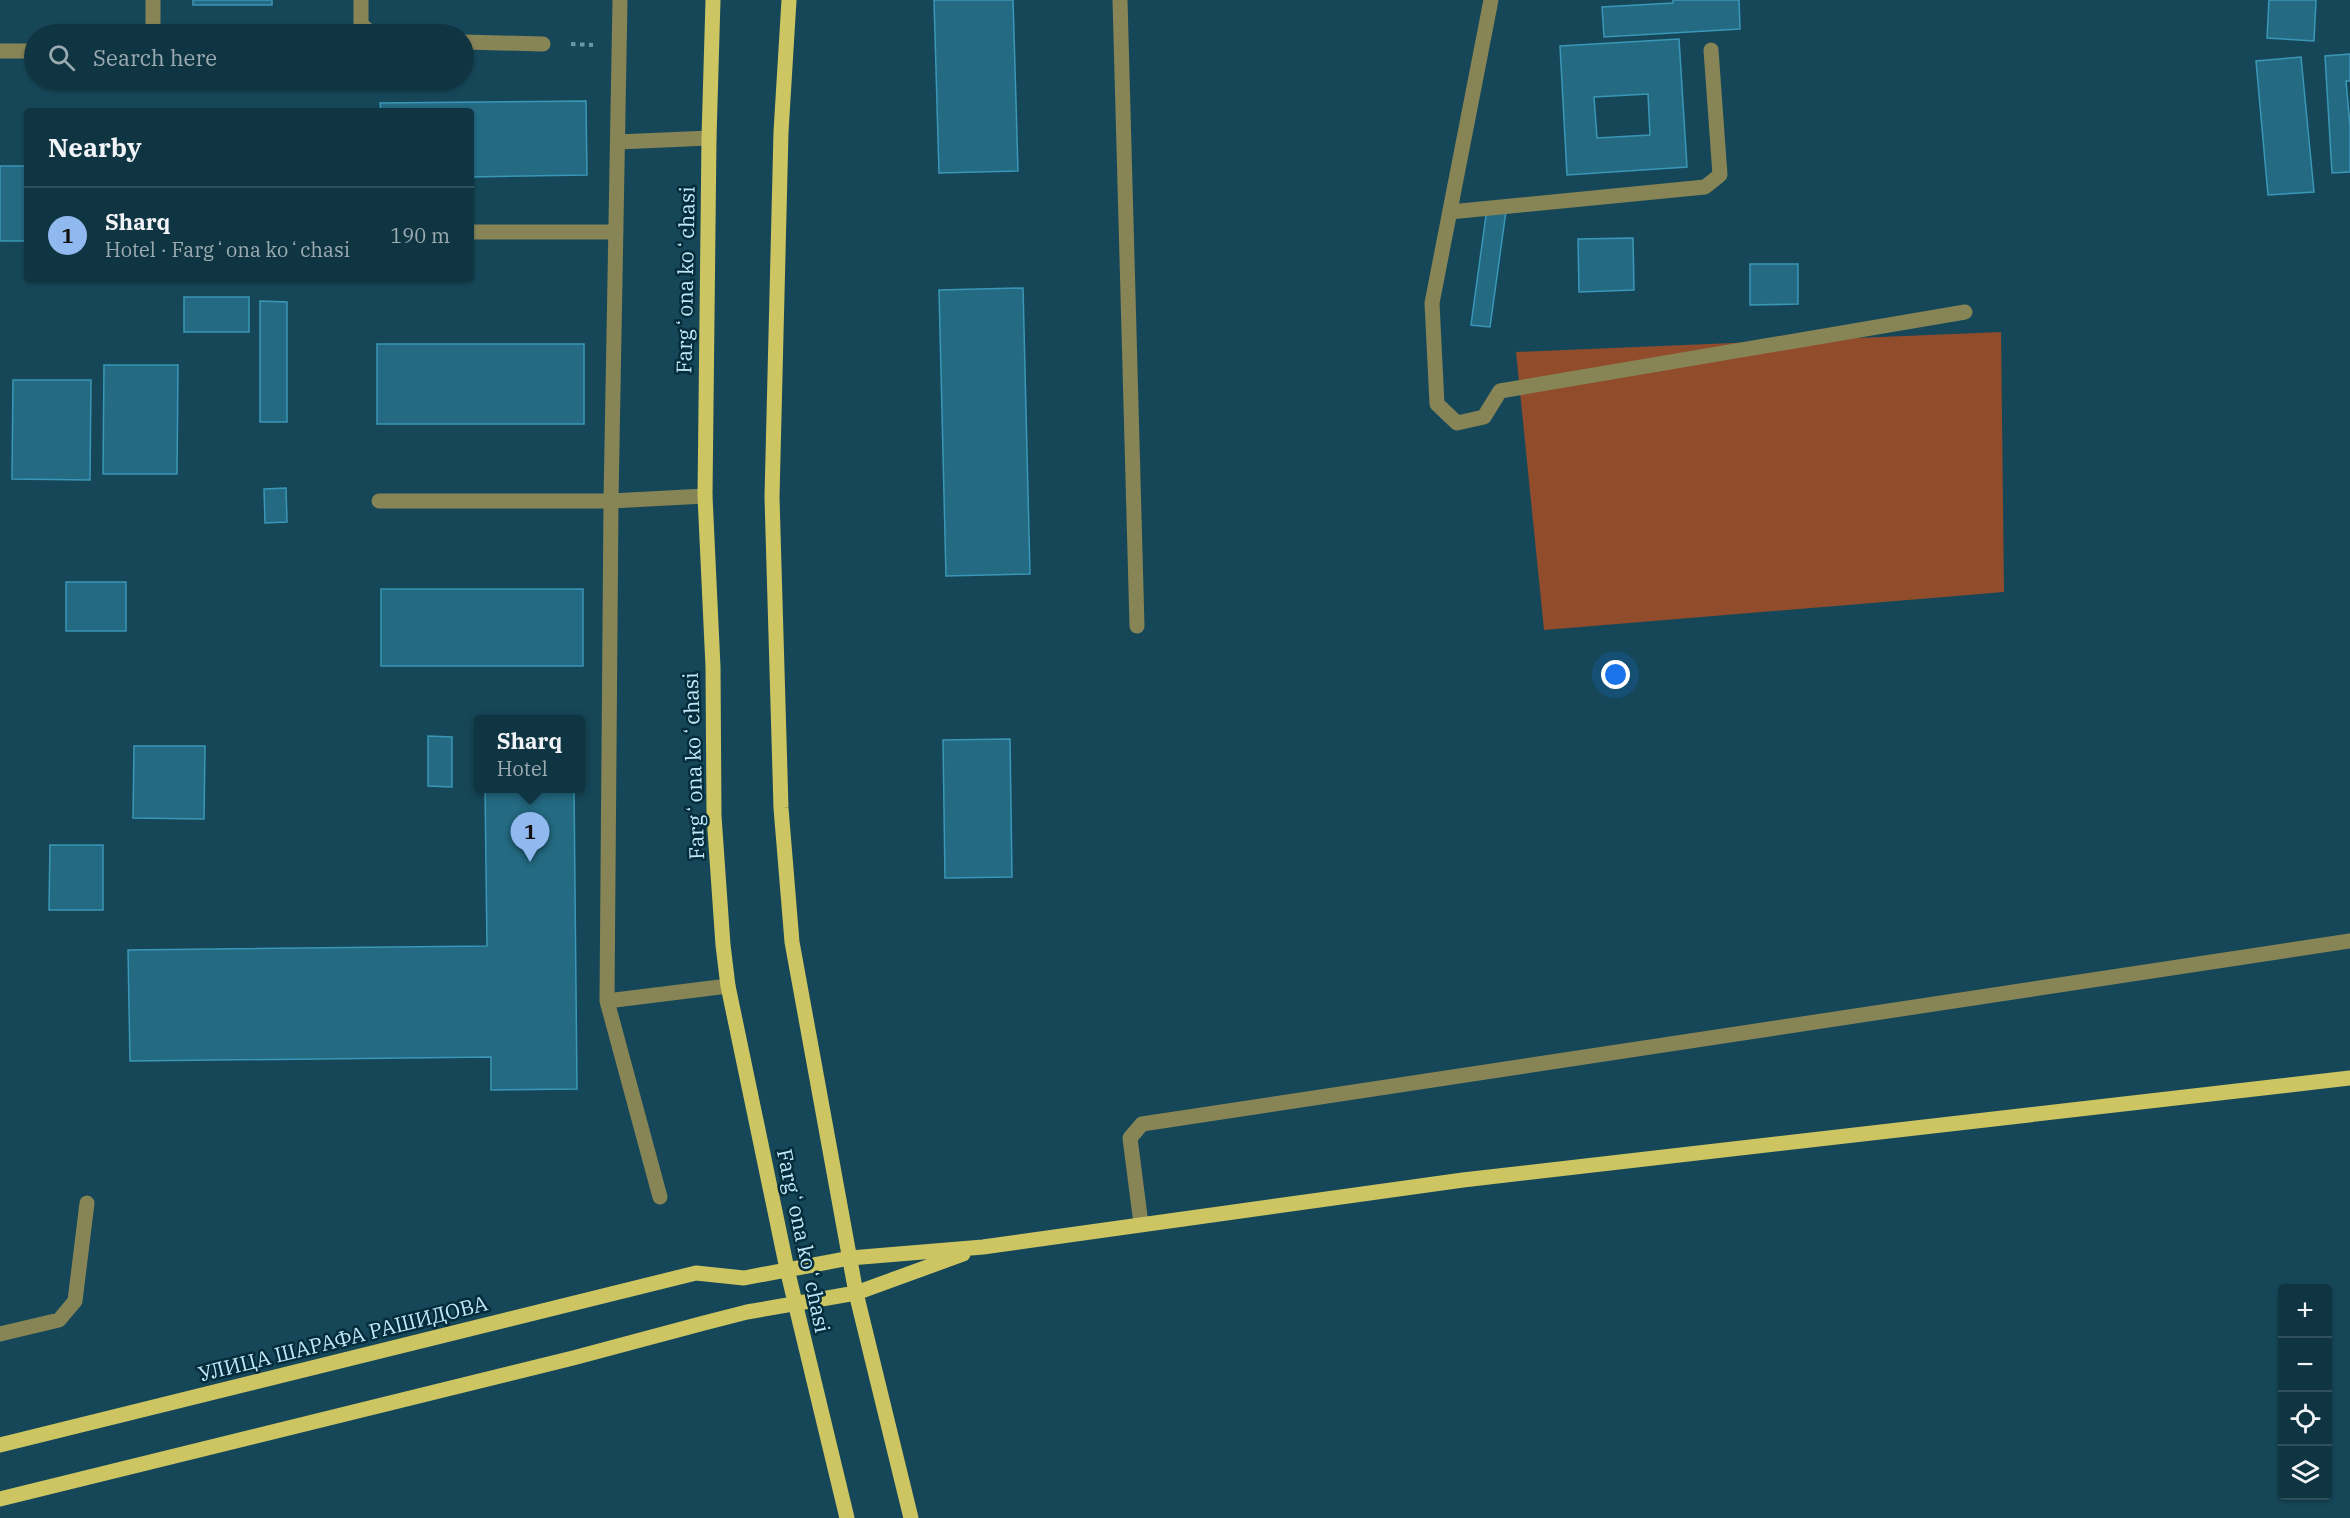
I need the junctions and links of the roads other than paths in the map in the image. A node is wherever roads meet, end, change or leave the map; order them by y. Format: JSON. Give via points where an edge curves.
{"nodes":[{"id":1,"x":153,"y":0,"type":"edge"},
{"id":2,"x":361,"y":0,"type":"edge"},
{"id":3,"x":620,"y":0,"type":"edge"},
{"id":4,"x":713,"y":0,"type":"edge"},
{"id":5,"x":789,"y":0,"type":"edge"},
{"id":6,"x":1120,"y":0,"type":"edge"},
{"id":7,"x":1491,"y":0,"type":"edge"},
{"id":8,"x":153,"y":24,"type":"edge"},
{"id":9,"x":361,"y":24,"type":"edge"},
{"id":10,"x":474,"y":42,"type":"edge"},
{"id":11,"x":543,"y":44,"type":"road end"},
{"id":12,"x":1711,"y":50,"type":"dead end"},
{"id":13,"x":0,"y":51,"type":"edge"},
{"id":14,"x":24,"y":51,"type":"edge"},
{"id":15,"x":709,"y":138,"type":"junction"},
{"id":16,"x":618,"y":142,"type":"junction"},
{"id":17,"x":1450,"y":212,"type":"junction"},
{"id":18,"x":474,"y":232,"type":"edge"},
{"id":19,"x":616,"y":232,"type":"junction"},
{"id":20,"x":1965,"y":312,"type":"dead end"},
{"id":21,"x":705,"y":496,"type":"junction"},
{"id":22,"x":379,"y":501,"type":"dead end"},
{"id":23,"x":611,"y":501,"type":"junction"},
{"id":24,"x":1137,"y":626,"type":"dead end"},
{"id":25,"x":2350,"y":941,"type":"edge"},
{"id":26,"x":728,"y":986,"type":"junction"},
{"id":27,"x":607,"y":1001,"type":"junction"},
{"id":28,"x":2350,"y":1078,"type":"edge"},
{"id":29,"x":660,"y":1197,"type":"dead end"},
{"id":30,"x":87,"y":1203,"type":"dead end"},
{"id":31,"x":1141,"y":1224,"type":"junction"},
{"id":32,"x":983,"y":1247,"type":"junction"},
{"id":33,"x":850,"y":1258,"type":"junction"},
{"id":34,"x":787,"y":1269,"type":"junction"},
{"id":35,"x":856,"y":1293,"type":"junction"},
{"id":36,"x":795,"y":1303,"type":"junction"},
{"id":37,"x":0,"y":1334,"type":"edge"},
{"id":38,"x":0,"y":1445,"type":"edge"},
{"id":39,"x":0,"y":1499,"type":"edge"},
{"id":40,"x":847,"y":1518,"type":"edge"},
{"id":41,"x":911,"y":1518,"type":"edge"}],
"edges":[{"from":1,"to":8,"type":"street"},
{"from":2,"to":9,"type":"street"},
{"from":3,"to":16,"type":"street"},
{"from":4,"to":15,"type":"main road","name":"Fargʻona koʻchasi"},
{"from":5,"to":33,"type":"main road","name":"Fargʻona koʻchasi","via":[[781,132],[772,497],[781,808],[792,942]]},
{"from":6,"to":24,"type":"street"},
{"from":7,"to":17,"type":"street"},
{"from":10,"to":11,"type":"street"},
{"from":12,"to":17,"type":"street","via":[[1720,175],[1705,187]]},
{"from":13,"to":14,"type":"street"},
{"from":15,"to":16,"type":"street"},
{"from":15,"to":21,"type":"main road","name":"Fargʻona koʻchasi"},
{"from":16,"to":19,"type":"street"},
{"from":17,"to":20,"type":"street","via":[[1432,303],[1437,404],[1457,423],[1484,417],[1500,391]]},
{"from":18,"to":19,"type":"street"},
{"from":19,"to":23,"type":"street"},
{"from":21,"to":23,"type":"street"},
{"from":21,"to":26,"type":"main road","name":"Fargʻona koʻchasi","via":[[714,816]]},
{"from":22,"to":23,"type":"street"},
{"from":23,"to":27,"type":"street"},
{"from":25,"to":31,"type":"street","via":[[1142,1124],[1130,1138]]},
{"from":26,"to":27,"type":"street"},
{"from":26,"to":34,"type":"main road","name":"Fargʻona koʻchasi"},
{"from":27,"to":29,"type":"street"},
{"from":28,"to":31,"type":"main road","via":[[1463,1180]]},
{"from":30,"to":37,"type":"street","via":[[75,1301],[59,1320]]},
{"from":31,"to":32,"type":"main road"},
{"from":32,"to":33,"type":"main road","name":"УЛИЦА ШАРАФА РАШИДОВА"},
{"from":32,"to":35,"type":"main road"},
{"from":33,"to":34,"type":"main road","name":"УЛИЦА ШАРАФА РАШИДОВА"},
{"from":33,"to":35,"type":"main road","name":"Fargʻona koʻchasi"},
{"from":34,"to":36,"type":"main road","name":"Fargʻona koʻchasi"},
{"from":34,"to":38,"type":"main road","name":"УЛИЦА ШАРАФА РАШИДОВА","via":[[744,1278],[696,1273]]},
{"from":35,"to":36,"type":"main road"},
{"from":35,"to":41,"type":"main road","name":"Fargʻona koʻchasi"},
{"from":36,"to":39,"type":"main road"},
{"from":36,"to":40,"type":"main road","name":"Fargʻona koʻchasi"}]}
